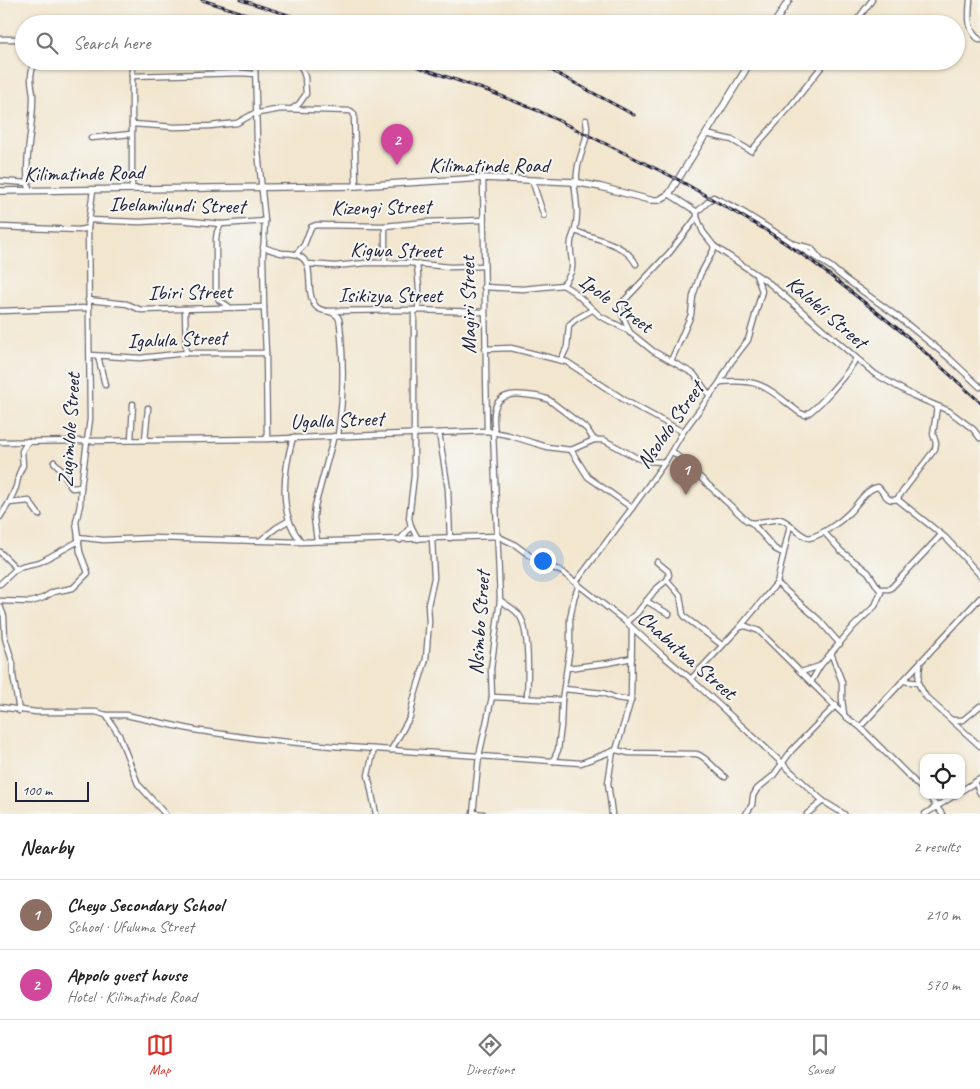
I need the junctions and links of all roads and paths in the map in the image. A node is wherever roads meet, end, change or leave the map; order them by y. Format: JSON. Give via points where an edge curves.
{"nodes":[{"id":1,"x":789,"y":0,"type":"edge"},
{"id":2,"x":872,"y":0,"type":"edge"},
{"id":3,"x":970,"y":0,"type":"edge"},
{"id":4,"x":780,"y":15,"type":"edge"},
{"id":5,"x":861,"y":15,"type":"edge"},
{"id":6,"x":0,"y":39,"type":"edge"},
{"id":7,"x":15,"y":39,"type":"edge"},
{"id":8,"x":980,"y":40,"type":"edge"},
{"id":9,"x":32,"y":70,"type":"edge"},
{"id":10,"x":132,"y":70,"type":"edge"},
{"id":11,"x":255,"y":70,"type":"edge"},
{"id":12,"x":302,"y":70,"type":"edge"},
{"id":13,"x":745,"y":70,"type":"edge"},
{"id":14,"x":819,"y":70,"type":"edge"},
{"id":15,"x":255,"y":74,"type":"junction"},
{"id":16,"x":132,"y":76,"type":"junction"},
{"id":17,"x":291,"y":110,"type":"junction"},
{"id":18,"x":257,"y":114,"type":"junction"},
{"id":19,"x":586,"y":120,"type":"dead end"},
{"id":20,"x":132,"y":124,"type":"junction"},
{"id":21,"x":131,"y":134,"type":"junction"},
{"id":22,"x":706,"y":134,"type":"junction"},
{"id":23,"x":91,"y":138,"type":"dead end"},
{"id":24,"x":483,"y":178,"type":"junction"},
{"id":25,"x":532,"y":180,"type":"junction"},
{"id":26,"x":0,"y":181,"type":"edge"},
{"id":27,"x":576,"y":182,"type":"junction"},
{"id":28,"x":28,"y":183,"type":"junction"},
{"id":29,"x":356,"y":186,"type":"junction"},
{"id":30,"x":262,"y":187,"type":"junction"},
{"id":31,"x":132,"y":189,"type":"junction"},
{"id":32,"x":29,"y":190,"type":"junction"},
{"id":33,"x":93,"y":190,"type":"junction"},
{"id":34,"x":0,"y":191,"type":"edge"},
{"id":35,"x":668,"y":194,"type":"junction"},
{"id":36,"x":697,"y":215,"type":"junction"},
{"id":37,"x":544,"y":216,"type":"dead end"},
{"id":38,"x":89,"y":220,"type":"junction"},
{"id":39,"x":483,"y":220,"type":"junction"},
{"id":40,"x":265,"y":221,"type":"junction"},
{"id":41,"x":221,"y":224,"type":"junction"},
{"id":42,"x":385,"y":226,"type":"junction"},
{"id":43,"x":0,"y":227,"type":"edge"},
{"id":44,"x":88,"y":228,"type":"junction"},
{"id":45,"x":575,"y":230,"type":"junction"},
{"id":46,"x":714,"y":246,"type":"junction"},
{"id":47,"x":263,"y":247,"type":"junction"},
{"id":48,"x":296,"y":254,"type":"junction"},
{"id":49,"x":385,"y":263,"type":"junction"},
{"id":50,"x":308,"y":264,"type":"junction"},
{"id":51,"x":417,"y":264,"type":"junction"},
{"id":52,"x":636,"y":264,"type":"dead end"},
{"id":53,"x":484,"y":266,"type":"junction"},
{"id":54,"x":756,"y":275,"type":"junction"},
{"id":55,"x":563,"y":285,"type":"junction"},
{"id":56,"x":484,"y":287,"type":"junction"},
{"id":57,"x":88,"y":300,"type":"junction"},
{"id":58,"x":229,"y":307,"type":"junction"},
{"id":59,"x":264,"y":307,"type":"junction"},
{"id":60,"x":88,"y":308,"type":"junction"},
{"id":61,"x":185,"y":309,"type":"junction"},
{"id":62,"x":416,"y":310,"type":"junction"},
{"id":63,"x":592,"y":310,"type":"junction"},
{"id":64,"x":0,"y":311,"type":"edge"},
{"id":65,"x":325,"y":312,"type":"junction"},
{"id":66,"x":484,"y":312,"type":"junction"},
{"id":67,"x":630,"y":333,"type":"junction"},
{"id":68,"x":485,"y":349,"type":"junction"},
{"id":69,"x":186,"y":353,"type":"junction"},
{"id":70,"x":266,"y":353,"type":"junction"},
{"id":71,"x":90,"y":355,"type":"junction"},
{"id":72,"x":98,"y":356,"type":"junction"},
{"id":73,"x":856,"y":358,"type":"junction"},
{"id":74,"x":561,"y":360,"type":"junction"},
{"id":75,"x":672,"y":361,"type":"junction"},
{"id":76,"x":720,"y":382,"type":"junction"},
{"id":77,"x":105,"y":385,"type":"dead end"},
{"id":78,"x":980,"y":387,"type":"edge"},
{"id":79,"x":710,"y":396,"type":"junction"},
{"id":80,"x":133,"y":404,"type":"dead end"},
{"id":81,"x":937,"y":406,"type":"junction"},
{"id":82,"x":148,"y":408,"type":"dead end"},
{"id":83,"x":439,"y":432,"type":"junction"},
{"id":84,"x":492,"y":432,"type":"junction"},
{"id":85,"x":683,"y":432,"type":"junction"},
{"id":86,"x":415,"y":433,"type":"junction"},
{"id":87,"x":336,"y":435,"type":"junction"},
{"id":88,"x":293,"y":437,"type":"junction"},
{"id":89,"x":980,"y":438,"type":"edge"},
{"id":90,"x":267,"y":439,"type":"junction"},
{"id":91,"x":131,"y":440,"type":"junction"},
{"id":92,"x":145,"y":440,"type":"junction"},
{"id":93,"x":594,"y":440,"type":"junction"},
{"id":94,"x":28,"y":441,"type":"junction"},
{"id":95,"x":0,"y":442,"type":"edge"},
{"id":96,"x":86,"y":442,"type":"junction"},
{"id":97,"x":571,"y":450,"type":"junction"},
{"id":98,"x":672,"y":450,"type":"junction"},
{"id":99,"x":54,"y":462,"type":"dead end"},
{"id":100,"x":665,"y":462,"type":"junction"},
{"id":101,"x":81,"y":487,"type":"junction"},
{"id":102,"x":897,"y":499,"type":"junction"},
{"id":103,"x":9,"y":503,"type":"junction"},
{"id":104,"x":632,"y":508,"type":"junction"},
{"id":105,"x":39,"y":515,"type":"dead end"},
{"id":106,"x":0,"y":518,"type":"edge"},
{"id":107,"x":288,"y":521,"type":"junction"},
{"id":108,"x":752,"y":523,"type":"junction"},
{"id":109,"x":790,"y":525,"type":"junction"},
{"id":110,"x":411,"y":526,"type":"junction"},
{"id":111,"x":824,"y":532,"type":"junction"},
{"id":112,"x":941,"y":535,"type":"junction"},
{"id":113,"x":497,"y":536,"type":"junction"},
{"id":114,"x":432,"y":538,"type":"junction"},
{"id":115,"x":450,"y":538,"type":"junction"},
{"id":116,"x":78,"y":539,"type":"junction"},
{"id":117,"x":418,"y":539,"type":"junction"},
{"id":118,"x":261,"y":540,"type":"junction"},
{"id":119,"x":400,"y":540,"type":"junction"},
{"id":120,"x":317,"y":541,"type":"junction"},
{"id":121,"x":301,"y":542,"type":"junction"},
{"id":122,"x":0,"y":552,"type":"edge"},
{"id":123,"x":783,"y":553,"type":"junction"},
{"id":124,"x":657,"y":562,"type":"dead end"},
{"id":125,"x":16,"y":569,"type":"junction"},
{"id":126,"x":980,"y":575,"type":"edge"},
{"id":127,"x":667,"y":580,"type":"junction"},
{"id":128,"x":776,"y":582,"type":"junction"},
{"id":129,"x":577,"y":583,"type":"junction"},
{"id":130,"x":0,"y":584,"type":"edge"},
{"id":131,"x":880,"y":589,"type":"junction"},
{"id":132,"x":980,"y":598,"type":"edge"},
{"id":133,"x":500,"y":600,"type":"junction"},
{"id":134,"x":0,"y":601,"type":"edge"},
{"id":135,"x":646,"y":601,"type":"junction"},
{"id":136,"x":0,"y":606,"type":"edge"},
{"id":137,"x":670,"y":614,"type":"dead end"},
{"id":138,"x":626,"y":622,"type":"junction"},
{"id":139,"x":740,"y":627,"type":"junction"},
{"id":140,"x":632,"y":628,"type":"junction"},
{"id":141,"x":840,"y":644,"type":"junction"},
{"id":142,"x":722,"y":645,"type":"junction"},
{"id":143,"x":831,"y":653,"type":"junction"},
{"id":144,"x":632,"y":658,"type":"junction"},
{"id":145,"x":920,"y":664,"type":"junction"},
{"id":146,"x":820,"y":666,"type":"junction"},
{"id":147,"x":568,"y":668,"type":"junction"},
{"id":148,"x":801,"y":672,"type":"junction"},
{"id":149,"x":692,"y":678,"type":"junction"},
{"id":150,"x":904,"y":681,"type":"junction"},
{"id":151,"x":812,"y":682,"type":"junction"},
{"id":152,"x":918,"y":683,"type":"junction"},
{"id":153,"x":564,"y":689,"type":"junction"},
{"id":154,"x":492,"y":697,"type":"junction"},
{"id":155,"x":527,"y":698,"type":"junction"},
{"id":156,"x":562,"y":700,"type":"junction"},
{"id":157,"x":631,"y":700,"type":"junction"},
{"id":158,"x":836,"y":705,"type":"junction"},
{"id":159,"x":980,"y":706,"type":"edge"},
{"id":160,"x":0,"y":708,"type":"edge"},
{"id":161,"x":20,"y":711,"type":"junction"},
{"id":162,"x":844,"y":714,"type":"junction"},
{"id":163,"x":106,"y":715,"type":"junction"},
{"id":164,"x":952,"y":720,"type":"junction"},
{"id":165,"x":963,"y":720,"type":"junction"},
{"id":166,"x":860,"y":727,"type":"junction"},
{"id":167,"x":964,"y":732,"type":"junction"},
{"id":168,"x":980,"y":746,"type":"edge"},
{"id":169,"x":374,"y":749,"type":"junction"},
{"id":170,"x":391,"y":750,"type":"junction"},
{"id":171,"x":614,"y":750,"type":"junction"},
{"id":172,"x":479,"y":756,"type":"junction"},
{"id":173,"x":554,"y":761,"type":"junction"},
{"id":174,"x":783,"y":762,"type":"junction"},
{"id":175,"x":725,"y":778,"type":"dead end"},
{"id":176,"x":980,"y":779,"type":"edge"},
{"id":177,"x":975,"y":782,"type":"junction"},
{"id":178,"x":920,"y":787,"type":"edge"},
{"id":179,"x":965,"y":788,"type":"edge"},
{"id":180,"x":980,"y":793,"type":"edge"},
{"id":181,"x":931,"y":799,"type":"edge"},
{"id":182,"x":949,"y":799,"type":"edge"},
{"id":183,"x":823,"y":800,"type":"junction"},
{"id":184,"x":936,"y":807,"type":"junction"},
{"id":185,"x":473,"y":813,"type":"edge"},
{"id":186,"x":165,"y":814,"type":"edge"},
{"id":187,"x":376,"y":814,"type":"edge"},
{"id":188,"x":483,"y":814,"type":"edge"},
{"id":189,"x":612,"y":814,"type":"edge"},
{"id":190,"x":746,"y":814,"type":"edge"},
{"id":191,"x":806,"y":814,"type":"edge"},
{"id":192,"x":844,"y":814,"type":"edge"},
{"id":193,"x":925,"y":814,"type":"edge"},
{"id":194,"x":942,"y":814,"type":"edge"}],
"edges":[{"from":1,"to":4,"type":"main road"},
{"from":2,"to":5,"type":"street"},
{"from":3,"to":8,"type":"street","via":[[971,31]]},
{"from":6,"to":7,"type":"street"},
{"from":9,"to":28,"type":"street"},
{"from":10,"to":16,"type":"street"},
{"from":11,"to":15,"type":"street"},
{"from":12,"to":17,"type":"street","via":[[306,94]]},
{"from":13,"to":22,"type":"main road"},
{"from":14,"to":22,"type":"street","via":[[751,151],[732,140]]},
{"from":15,"to":16,"type":"street"},
{"from":15,"to":18,"type":"street"},
{"from":16,"to":20,"type":"street"},
{"from":17,"to":18,"type":"street"},
{"from":17,"to":29,"type":"street","via":[[353,112]]},
{"from":18,"to":20,"type":"street","via":[[237,123],[210,126]]},
{"from":18,"to":30,"type":"street"},
{"from":19,"to":27,"type":"street","via":[[587,136],[577,166]]},
{"from":20,"to":21,"type":"street"},
{"from":21,"to":23,"type":"street"},
{"from":21,"to":31,"type":"street"},
{"from":22,"to":35,"type":"main road"},
{"from":24,"to":25,"type":"main road","name":"Kilimatinde Road"},
{"from":24,"to":29,"type":"main road","name":"Kilimatinde Road"},
{"from":24,"to":39,"type":"street","name":"Magiri Street"},
{"from":25,"to":27,"type":"main road","name":"Kilimatinde Road"},
{"from":25,"to":37,"type":"street"},
{"from":26,"to":28,"type":"street"},
{"from":27,"to":35,"type":"main road","name":"Kilimatinde Road","via":[[650,200],[659,200]]},
{"from":27,"to":45,"type":"street","via":[[578,208]]},
{"from":28,"to":32,"type":"street"},
{"from":29,"to":30,"type":"main road","name":"Kilimatinde Road"},
{"from":30,"to":31,"type":"main road","name":"Kilimatinde Road"},
{"from":30,"to":40,"type":"street"},
{"from":31,"to":33,"type":"main road","name":"Kilimatinde Road"},
{"from":32,"to":33,"type":"main road","name":"Kilimatinde Road"},
{"from":32,"to":34,"type":"main road","name":"Kilimatinde Road"},
{"from":33,"to":38,"type":"street","name":"Zugimlole Street"},
{"from":35,"to":36,"type":"street"},
{"from":36,"to":46,"type":"street","name":"Kaloleli Street","via":[[703,232]]},
{"from":36,"to":67,"type":"street","via":[[670,252],[621,304]]},
{"from":36,"to":78,"type":"street","via":[[713,197],[738,209],[821,260],[897,316]]},
{"from":38,"to":41,"type":"street","name":"Ibelamilundi Street","via":[[179,220]]},
{"from":38,"to":44,"type":"street","name":"Zugimlole Street"},
{"from":39,"to":42,"type":"street","name":"Kizengi Street"},
{"from":39,"to":53,"type":"street","name":"Magiri Street"},
{"from":40,"to":41,"type":"street","name":"Ibelamilundi Street"},
{"from":40,"to":47,"type":"street"},
{"from":41,"to":58,"type":"street","via":[[216,239],[216,292]]},
{"from":42,"to":48,"type":"street","name":"Kizengi Street","via":[[316,225]]},
{"from":42,"to":49,"type":"street"},
{"from":43,"to":44,"type":"street"},
{"from":44,"to":57,"type":"street","name":"Zugimlole Street"},
{"from":45,"to":52,"type":"street","via":[[612,244],[630,255]]},
{"from":45,"to":55,"type":"street","via":[[571,242],[572,274]]},
{"from":46,"to":54,"type":"street","name":"Kaloleli Street"},
{"from":46,"to":75,"type":"street","via":[[700,275],[691,315]]},
{"from":47,"to":48,"type":"street"},
{"from":47,"to":59,"type":"street"},
{"from":48,"to":50,"type":"street"},
{"from":49,"to":50,"type":"street","name":"Kigwa Street"},
{"from":49,"to":51,"type":"street","name":"Kigwa Street"},
{"from":50,"to":65,"type":"street","via":[[312,301],[318,310]]},
{"from":51,"to":53,"type":"street","name":"Kigwa Street"},
{"from":51,"to":62,"type":"street","via":[[419,289]]},
{"from":53,"to":56,"type":"street","name":"Magiri Street"},
{"from":54,"to":73,"type":"street","name":"Kaloleli Street"},
{"from":54,"to":76,"type":"street","name":"Nsololo Street","via":[[762,291],[748,340]]},
{"from":55,"to":56,"type":"street","name":"Ipole Street","via":[[523,289]]},
{"from":55,"to":63,"type":"street","name":"Ipole Street"},
{"from":56,"to":66,"type":"street","name":"Magiri Street"},
{"from":57,"to":60,"type":"street","name":"Zugimlole Street"},
{"from":57,"to":61,"type":"street","name":"Ibiri Street","via":[[127,304],[141,310]]},
{"from":58,"to":59,"type":"street","name":"Ibiri Street"},
{"from":58,"to":61,"type":"street","name":"Ibiri Street"},
{"from":59,"to":70,"type":"street"},
{"from":60,"to":64,"type":"street"},
{"from":60,"to":71,"type":"street","name":"Zugimlole Street"},
{"from":61,"to":69,"type":"street"},
{"from":62,"to":65,"type":"street","name":"Isikizya Street"},
{"from":62,"to":66,"type":"street","name":"Isikizya Street"},
{"from":62,"to":86,"type":"street"},
{"from":63,"to":67,"type":"street","name":"Ipole Street"},
{"from":63,"to":74,"type":"street","via":[[570,325],[567,347]]},
{"from":65,"to":87,"type":"street","via":[[334,314],[340,324],[342,411]]},
{"from":66,"to":68,"type":"street","name":"Magiri Street"},
{"from":67,"to":75,"type":"street","name":"Ipole Street"},
{"from":68,"to":74,"type":"street","via":[[511,348]]},
{"from":68,"to":84,"type":"street","name":"Magiri Street"},
{"from":69,"to":70,"type":"street","name":"Igalula Street"},
{"from":69,"to":72,"type":"street","name":"Igalula Street","via":[[140,358]]},
{"from":70,"to":90,"type":"street"},
{"from":71,"to":72,"type":"street","name":"Igalula Street"},
{"from":71,"to":96,"type":"street","name":"Zugimlole Street","via":[[90,419]]},
{"from":72,"to":77,"type":"street"},
{"from":73,"to":76,"type":"street","via":[[840,382],[805,415],[760,384]]},
{"from":73,"to":81,"type":"street","name":"Kaloleli Street","via":[[895,386]]},
{"from":74,"to":85,"type":"street"},
{"from":75,"to":79,"type":"street","name":"Ipole Street","via":[[694,374]]},
{"from":76,"to":79,"type":"street","name":"Nsololo Street"},
{"from":79,"to":85,"type":"street","name":"Nsololo Street"},
{"from":80,"to":91,"type":"street"},
{"from":81,"to":89,"type":"street","name":"Kaloleli Street","via":[[956,416]]},
{"from":81,"to":102,"type":"street","via":[[933,434],[935,450]]},
{"from":82,"to":92,"type":"street"},
{"from":83,"to":84,"type":"street","name":"Ugalla Street"},
{"from":83,"to":86,"type":"street","name":"Ugalla Street"},
{"from":83,"to":115,"type":"street","via":[[448,488]]},
{"from":84,"to":93,"type":"street","via":[[495,406],[506,395],[517,394],[549,400],[587,429]]},
{"from":84,"to":97,"type":"street","name":"Ugalla Street"},
{"from":84,"to":113,"type":"street","name":"Nsimbo Street"},
{"from":85,"to":98,"type":"street","name":"Nsololo Street"},
{"from":86,"to":87,"type":"street","name":"Ugalla Street"},
{"from":86,"to":110,"type":"street"},
{"from":87,"to":88,"type":"street","name":"Ugalla Street"},
{"from":87,"to":120,"type":"street","via":[[315,506]]},
{"from":88,"to":90,"type":"street","name":"Ugalla Street"},
{"from":88,"to":107,"type":"street","via":[[287,465]]},
{"from":90,"to":92,"type":"street","name":"Ugalla Street"},
{"from":91,"to":92,"type":"street","name":"Ugalla Street"},
{"from":91,"to":96,"type":"street","name":"Ugalla Street"},
{"from":93,"to":97,"type":"street"},
{"from":93,"to":100,"type":"street","via":[[604,440],[646,461]]},
{"from":94,"to":95,"type":"street","name":"Ugalla Street"},
{"from":94,"to":96,"type":"street","name":"Ugalla Street"},
{"from":94,"to":103,"type":"street","via":[[22,451],[22,469]]},
{"from":96,"to":101,"type":"street","name":"Zugimlole Street"},
{"from":97,"to":104,"type":"street","via":[[588,477]]},
{"from":98,"to":100,"type":"street","name":"Nsololo Street"},
{"from":98,"to":108,"type":"street"},
{"from":99,"to":101,"type":"street","via":[[72,488]]},
{"from":100,"to":104,"type":"street","name":"Nsololo Street"},
{"from":101,"to":116,"type":"street","name":"Zugimlole Street","via":[[76,522]]},
{"from":102,"to":111,"type":"street","via":[[888,499],[875,487]]},
{"from":102,"to":112,"type":"street"},
{"from":103,"to":105,"type":"street","via":[[29,502]]},
{"from":103,"to":106,"type":"street"},
{"from":104,"to":129,"type":"street","name":"Nsololo Street"},
{"from":107,"to":118,"type":"street"},
{"from":107,"to":121,"type":"street"},
{"from":108,"to":109,"type":"street","via":[[780,519]]},
{"from":108,"to":123,"type":"street","via":[[775,549]]},
{"from":109,"to":111,"type":"street","via":[[809,538]]},
{"from":109,"to":123,"type":"street"},
{"from":110,"to":117,"type":"street"},
{"from":110,"to":119,"type":"street"},
{"from":111,"to":131,"type":"street","via":[[841,551],[864,568]]},
{"from":112,"to":126,"type":"street"},
{"from":112,"to":131,"type":"street","via":[[892,587]]},
{"from":113,"to":115,"type":"street"},
{"from":113,"to":129,"type":"street","name":"Chabutwa Street"},
{"from":113,"to":133,"type":"street","name":"Nsimbo Street"},
{"from":114,"to":115,"type":"street"},
{"from":114,"to":117,"type":"street"},
{"from":114,"to":170,"type":"street","via":[[434,578],[428,605],[430,622],[426,659],[410,717]]},
{"from":116,"to":118,"type":"street"},
{"from":116,"to":125,"type":"street","via":[[40,562]]},
{"from":116,"to":134,"type":"street","name":"Zugimlole Street","via":[[88,573],[74,588],[53,592],[31,602]]},
{"from":117,"to":119,"type":"street"},
{"from":118,"to":121,"type":"street"},
{"from":119,"to":120,"type":"street"},
{"from":120,"to":121,"type":"street"},
{"from":122,"to":125,"type":"street"},
{"from":123,"to":128,"type":"street"},
{"from":124,"to":127,"type":"street","via":[[668,570]]},
{"from":125,"to":130,"type":"street"},
{"from":127,"to":135,"type":"street"},
{"from":127,"to":142,"type":"street","via":[[680,595],[686,618]]},
{"from":128,"to":139,"type":"street"},
{"from":128,"to":141,"type":"street","via":[[819,620]]},
{"from":129,"to":138,"type":"street","name":"Chabutwa Street"},
{"from":129,"to":147,"type":"street","via":[[570,619]]},
{"from":131,"to":141,"type":"street","via":[[874,606]]},
{"from":132,"to":145,"type":"street"},
{"from":133,"to":154,"type":"street","name":"Nsimbo Street","via":[[491,669]]},
{"from":133,"to":155,"type":"street","via":[[519,615],[522,622]]},
{"from":135,"to":137,"type":"street"},
{"from":135,"to":138,"type":"street"},
{"from":136,"to":161,"type":"street"},
{"from":138,"to":140,"type":"street","name":"Chabutwa Street"},
{"from":139,"to":142,"type":"street"},
{"from":139,"to":148,"type":"street","via":[[759,631]]},
{"from":140,"to":144,"type":"street"},
{"from":140,"to":149,"type":"street","name":"Chabutwa Street"},
{"from":141,"to":143,"type":"street"},
{"from":142,"to":149,"type":"street"},
{"from":143,"to":146,"type":"street"},
{"from":143,"to":162,"type":"street","via":[[842,682]]},
{"from":144,"to":147,"type":"street"},
{"from":144,"to":157,"type":"street"},
{"from":145,"to":150,"type":"street"},
{"from":145,"to":152,"type":"street"},
{"from":146,"to":148,"type":"street"},
{"from":146,"to":151,"type":"street"},
{"from":147,"to":153,"type":"street"},
{"from":148,"to":151,"type":"street"},
{"from":149,"to":174,"type":"street","name":"Chabutwa Street"},
{"from":150,"to":152,"type":"street"},
{"from":150,"to":166,"type":"street"},
{"from":151,"to":158,"type":"street"},
{"from":152,"to":164,"type":"street","via":[[926,697]]},
{"from":153,"to":156,"type":"street"},
{"from":153,"to":157,"type":"street","via":[[599,692]]},
{"from":154,"to":155,"type":"street"},
{"from":154,"to":172,"type":"street","name":"Nsimbo Street"},
{"from":155,"to":156,"type":"street"},
{"from":156,"to":173,"type":"street","via":[[560,739]]},
{"from":157,"to":171,"type":"street"},
{"from":158,"to":162,"type":"street"},
{"from":158,"to":174,"type":"street"},
{"from":159,"to":165,"type":"street"},
{"from":160,"to":161,"type":"street"},
{"from":161,"to":163,"type":"street","via":[[96,712]]},
{"from":162,"to":166,"type":"street"},
{"from":163,"to":169,"type":"street","via":[[126,715],[225,735]]},
{"from":163,"to":186,"type":"street","via":[[119,735],[138,784]]},
{"from":164,"to":165,"type":"street"},
{"from":164,"to":167,"type":"street"},
{"from":165,"to":167,"type":"street"},
{"from":166,"to":178,"type":"street"},
{"from":167,"to":168,"type":"street"},
{"from":169,"to":170,"type":"street"},
{"from":169,"to":187,"type":"street","via":[[368,775]]},
{"from":170,"to":172,"type":"street"},
{"from":171,"to":173,"type":"street","via":[[581,763]]},
{"from":171,"to":175,"type":"street","via":[[697,754],[704,756]]},
{"from":171,"to":189,"type":"street","via":[[608,783]]},
{"from":172,"to":173,"type":"street"},
{"from":172,"to":185,"type":"street","name":"Nsimbo Street"},
{"from":174,"to":183,"type":"street","name":"Chabutwa Street"},
{"from":174,"to":190,"type":"street","via":[[757,789]]},
{"from":176,"to":177,"type":"street"},
{"from":177,"to":179,"type":"street"},
{"from":177,"to":180,"type":"street"},
{"from":181,"to":184,"type":"street"},
{"from":182,"to":184,"type":"street"},
{"from":183,"to":191,"type":"street"},
{"from":183,"to":192,"type":"street","name":"Chabutwa Street"},
{"from":184,"to":193,"type":"street"},
{"from":184,"to":194,"type":"street"},
{"from":185,"to":188,"type":"street"}]}
